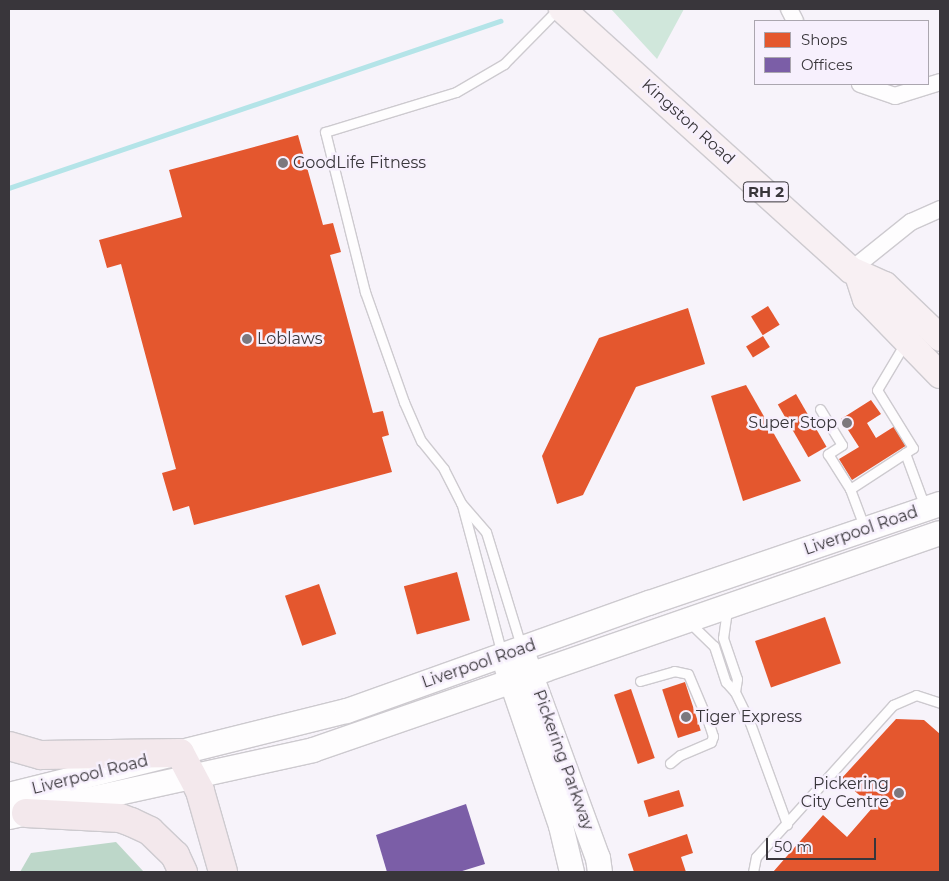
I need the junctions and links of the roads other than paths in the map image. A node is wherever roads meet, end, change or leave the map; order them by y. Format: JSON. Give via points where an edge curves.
{"nodes":[{"id":1,"x":558,"y":9,"type":"edge"},
{"id":2,"x":562,"y":9,"type":"edge"},
{"id":3,"x":940,"y":82,"type":"edge"},
{"id":4,"x":863,"y":85,"type":"edge"},
{"id":5,"x":940,"y":209,"type":"edge"},
{"id":6,"x":855,"y":272,"type":"junction"},
{"id":7,"x":940,"y":338,"type":"edge"},
{"id":8,"x":906,"y":341,"type":"junction"},
{"id":9,"x":932,"y":367,"type":"edge"},
{"id":10,"x":940,"y":382,"type":"edge"},
{"id":11,"x":820,"y":409,"type":"dead end"},
{"id":12,"x":905,"y":453,"type":"junction"},
{"id":13,"x":850,"y":489,"type":"junction"},
{"id":14,"x":461,"y":503,"type":"junction"},
{"id":15,"x":933,"y":506,"type":"edge"},
{"id":16,"x":865,"y":529,"type":"junction"},
{"id":17,"x":940,"y":534,"type":"edge"},
{"id":18,"x":728,"y":606,"type":"junction"},
{"id":19,"x":687,"y":621,"type":"junction"},
{"id":20,"x":512,"y":652,"type":"junction"},
{"id":21,"x":521,"y":678,"type":"junction"},
{"id":22,"x":640,"y":681,"type":"dead end"},
{"id":23,"x":735,"y":692,"type":"junction"},
{"id":24,"x":940,"y":703,"type":"edge"},
{"id":25,"x":176,"y":744,"type":"junction"},
{"id":26,"x":9,"y":746,"type":"edge"},
{"id":27,"x":670,"y":764,"type":"dead end"},
{"id":28,"x":193,"y":778,"type":"junction"},
{"id":29,"x":15,"y":808,"type":"edge"},
{"id":30,"x":787,"y":824,"type":"junction"},
{"id":31,"x":183,"y":872,"type":"edge"},
{"id":32,"x":223,"y":872,"type":"edge"},
{"id":33,"x":572,"y":872,"type":"edge"},
{"id":34,"x":600,"y":872,"type":"edge"},
{"id":35,"x":753,"y":872,"type":"edge"}],
"edges":[{"from":1,"to":14,"type":"lane","via":[[504,64],[456,92],[325,132],[365,292],[390,364],[421,441],[444,469]]},
{"from":2,"to":6,"type":"main road","name":"Kingston Road","number":"RH 2"},
{"from":3,"to":4,"type":"street","via":[[895,96]]},
{"from":5,"to":6,"type":"street","via":[[911,222]]},
{"from":6,"to":7,"type":"main road","name":"Kingston Road","number":"RH 2","via":[[885,285]]},
{"from":6,"to":8,"type":"main road","name":"Kingston Road","number":"RH 2","via":[[866,299]]},
{"from":8,"to":9,"type":"main road","name":"Kingston Road","number":"RH 2"},
{"from":8,"to":12,"type":"lane","via":[[877,390],[913,448]]},
{"from":9,"to":10,"type":"main road","name":"Kingston Road"},
{"from":11,"to":13,"type":"lane","via":[[842,446],[828,454]]},
{"from":12,"to":13,"type":"lane"},
{"from":12,"to":15,"type":"lane"},
{"from":13,"to":16,"type":"lane"},
{"from":14,"to":20,"type":"lane"},
{"from":14,"to":20,"type":"lane","via":[[486,532]]},
{"from":15,"to":16,"type":"main road","name":"Liverpool Road"},
{"from":16,"to":20,"type":"main road","name":"Liverpool Road"},
{"from":17,"to":18,"type":"main road","name":"Liverpool Road"},
{"from":18,"to":19,"type":"main road","name":"Liverpool Road"},
{"from":18,"to":23,"type":"lane","via":[[723,638],[737,679]]},
{"from":19,"to":21,"type":"main road","name":"Liverpool Road"},
{"from":19,"to":23,"type":"lane","via":[[703,632],[714,646],[726,682]]},
{"from":20,"to":21,"type":"main road","name":"Pickering Parkway"},
{"from":20,"to":25,"type":"main road","name":"Liverpool Road","via":[[347,711]]},
{"from":21,"to":28,"type":"main road","name":"Liverpool Road","via":[[313,750]]},
{"from":21,"to":33,"type":"main road","name":"Pickering Parkway"},
{"from":21,"to":34,"type":"main road","name":"Pickering Parkway","via":[[595,848]]},
{"from":22,"to":27,"type":"lane","via":[[674,671],[688,674],[709,724],[713,736],[711,742],[680,755]]},
{"from":23,"to":30,"type":"lane","via":[[750,723]]},
{"from":24,"to":30,"type":"lane","via":[[916,695],[893,705]]},
{"from":25,"to":26,"type":"highway","via":[[41,755]]},
{"from":25,"to":28,"type":"highway"},
{"from":25,"to":29,"type":"main road","name":"Liverpool Road"},
{"from":28,"to":29,"type":"main road","name":"Liverpool Road"},
{"from":28,"to":32,"type":"highway","via":[[200,791]]},
{"from":29,"to":31,"type":"highway","via":[[120,818],[131,822],[150,831],[175,855]]},
{"from":30,"to":35,"type":"lane","via":[[756,857]]}]}
